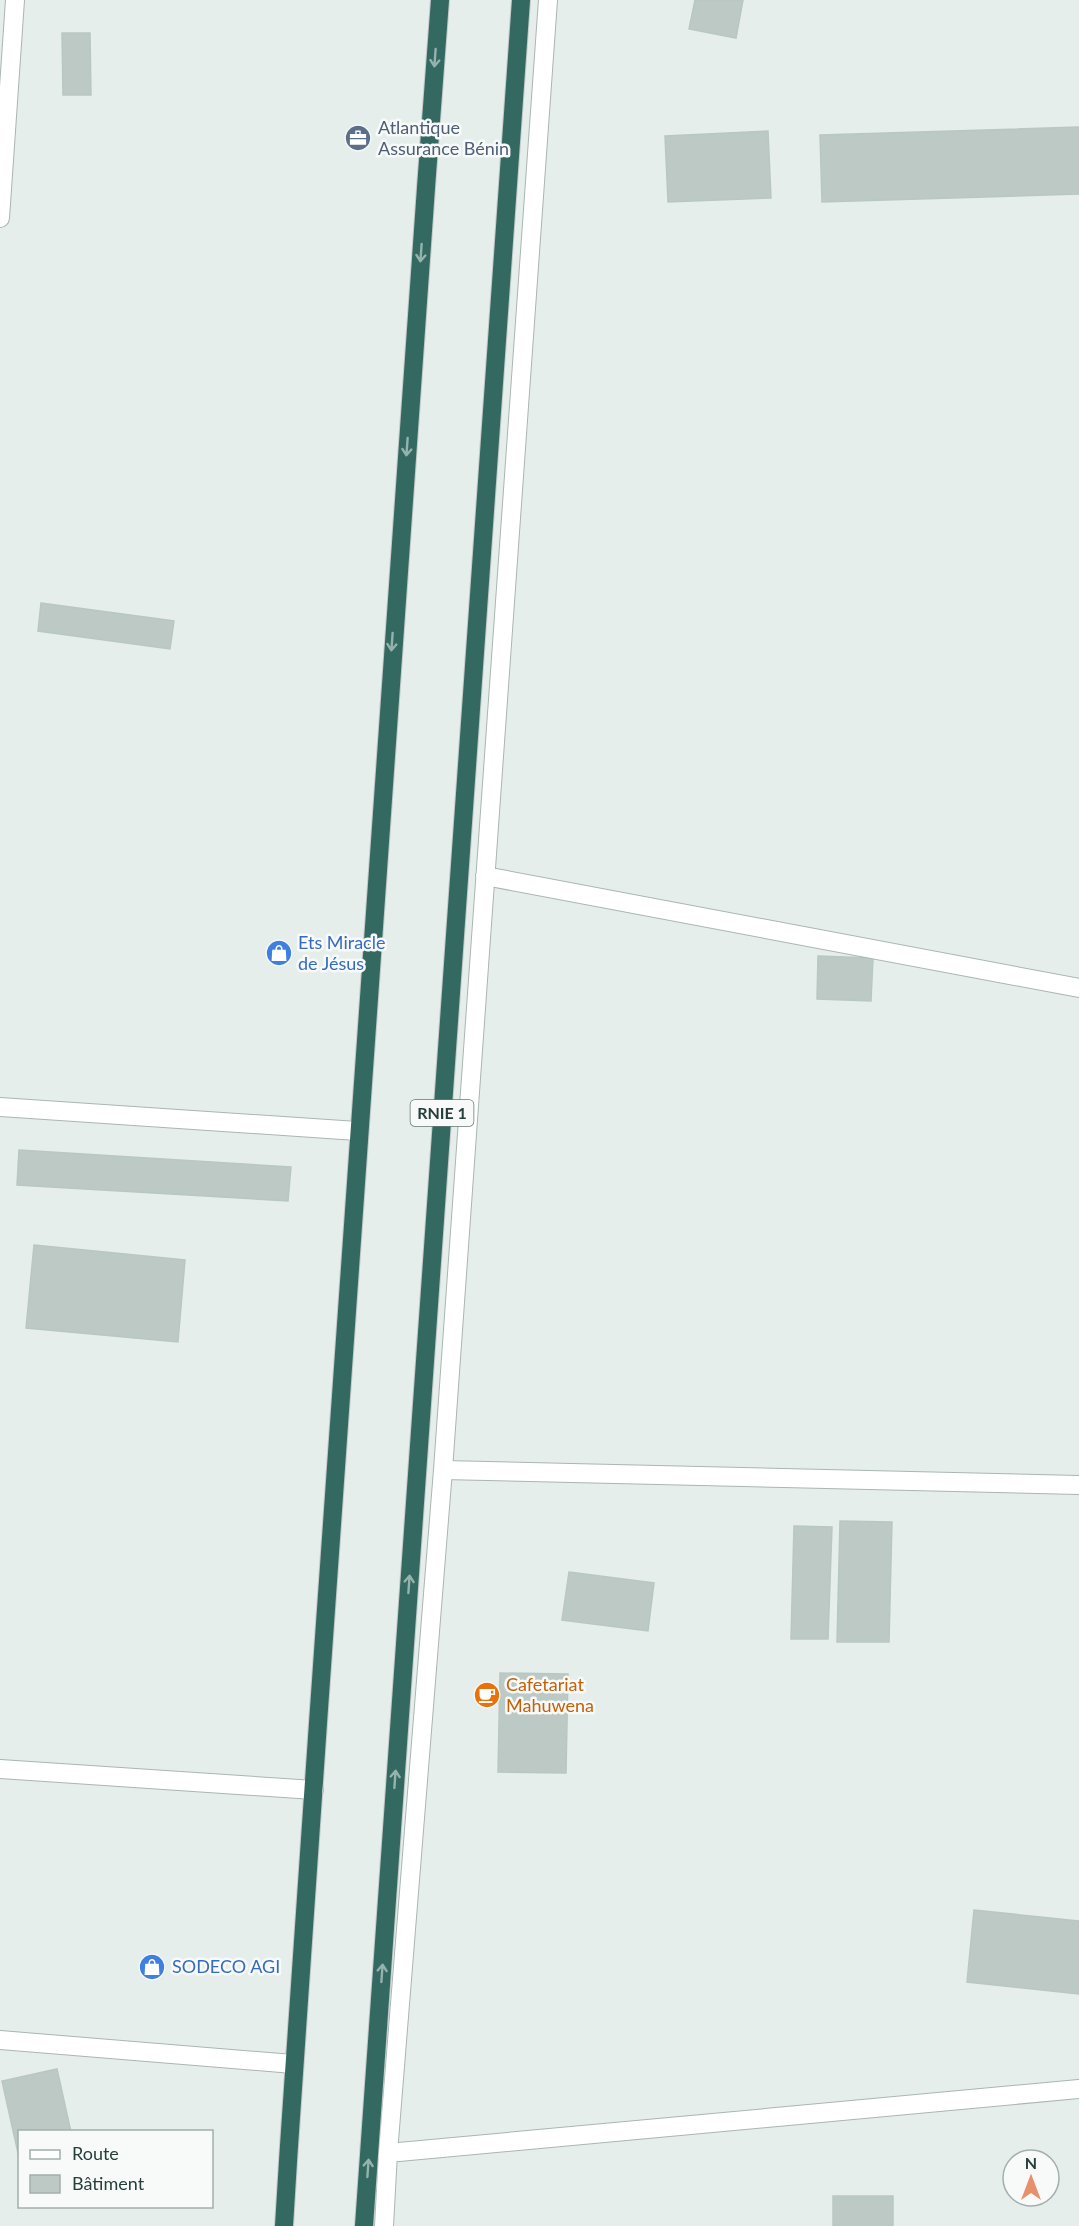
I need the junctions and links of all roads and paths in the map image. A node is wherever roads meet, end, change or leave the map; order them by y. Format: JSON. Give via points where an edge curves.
{"nodes":[{"id":1,"x":15,"y":0,"type":"edge"},
{"id":2,"x":440,"y":0,"type":"edge"},
{"id":3,"x":521,"y":0,"type":"edge"},
{"id":4,"x":548,"y":0,"type":"edge"},
{"id":5,"x":0,"y":218,"type":"edge"},
{"id":6,"x":485,"y":876,"type":"junction"},
{"id":7,"x":1079,"y":988,"type":"edge"},
{"id":8,"x":0,"y":1107,"type":"edge"},
{"id":9,"x":357,"y":1131,"type":"junction"},
{"id":10,"x":443,"y":1470,"type":"junction"},
{"id":11,"x":1079,"y":1485,"type":"edge"},
{"id":12,"x":0,"y":1769,"type":"edge"},
{"id":13,"x":314,"y":1790,"type":"junction"},
{"id":14,"x":0,"y":2040,"type":"edge"},
{"id":15,"x":293,"y":2064,"type":"junction"},
{"id":16,"x":1079,"y":2089,"type":"edge"},
{"id":17,"x":387,"y":2153,"type":"junction"},
{"id":18,"x":284,"y":2226,"type":"edge"},
{"id":19,"x":364,"y":2226,"type":"edge"},
{"id":20,"x":384,"y":2226,"type":"edge"}],
"edges":[{"from":1,"to":5,"type":"street"},
{"from":2,"to":9,"type":"highway","one_way":true},
{"from":19,"to":3,"type":"highway","number":"RNIE 1","one_way":true},
{"from":4,"to":6,"type":"street"},
{"from":6,"to":7,"type":"street"},
{"from":6,"to":10,"type":"street"},
{"from":8,"to":9,"type":"street"},
{"from":9,"to":13,"type":"highway"},
{"from":10,"to":11,"type":"street"},
{"from":10,"to":17,"type":"street"},
{"from":12,"to":13,"type":"street"},
{"from":13,"to":15,"type":"highway"},
{"from":14,"to":15,"type":"street"},
{"from":15,"to":18,"type":"highway"},
{"from":16,"to":17,"type":"street"},
{"from":17,"to":20,"type":"street"}]}
